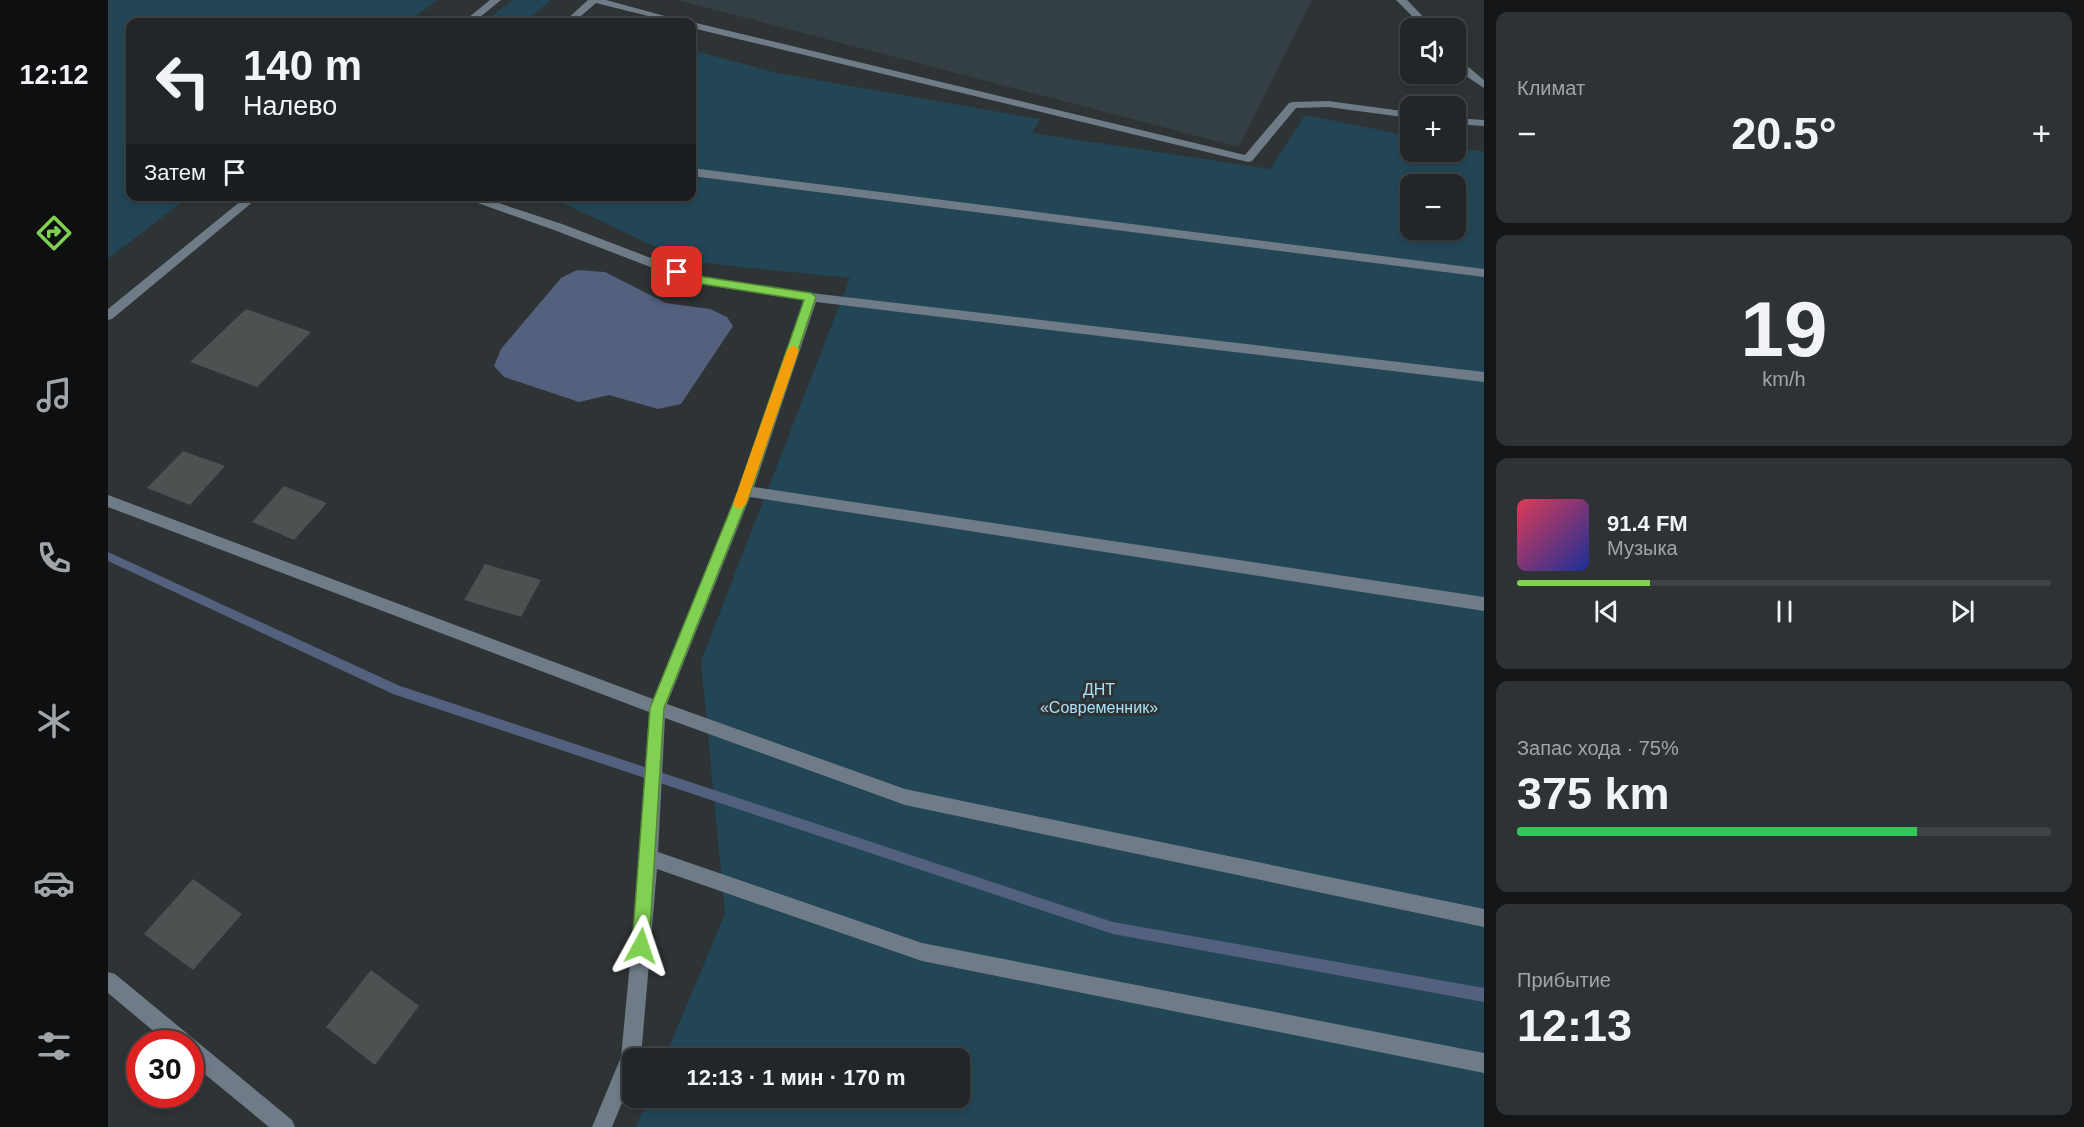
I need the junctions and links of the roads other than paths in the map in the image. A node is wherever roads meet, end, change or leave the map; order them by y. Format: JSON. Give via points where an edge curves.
{"nodes":[{"id":1,"x":495,"y":0,"type":"edge"},
{"id":2,"x":594,"y":0,"type":"edge"},
{"id":3,"x":1401,"y":0,"type":"edge"},
{"id":4,"x":473,"y":18,"type":"edge"},
{"id":5,"x":574,"y":18,"type":"edge"},
{"id":6,"x":666,"y":18,"type":"edge"},
{"id":7,"x":1419,"y":18,"type":"edge"},
{"id":8,"x":696,"y":26,"type":"edge"},
{"id":9,"x":1466,"y":71,"type":"edge"},
{"id":10,"x":1484,"y":85,"type":"edge"},
{"id":11,"x":1400,"y":115,"type":"edge"},
{"id":12,"x":1466,"y":122,"type":"edge"},
{"id":13,"x":1484,"y":123,"type":"edge"},
{"id":14,"x":696,"y":173,"type":"edge"},
{"id":15,"x":249,"y":201,"type":"edge"},
{"id":16,"x":479,"y":201,"type":"edge"},
{"id":17,"x":1484,"y":273,"type":"edge"},
{"id":18,"x":811,"y":297,"type":"junction"},
{"id":19,"x":108,"y":316,"type":"edge"},
{"id":20,"x":1484,"y":378,"type":"edge"},
{"id":21,"x":745,"y":491,"type":"junction"},
{"id":22,"x":108,"y":501,"type":"edge"},
{"id":23,"x":1484,"y":604,"type":"edge"},
{"id":24,"x":657,"y":708,"type":"junction"},
{"id":25,"x":649,"y":858,"type":"junction"},
{"id":26,"x":1484,"y":918,"type":"edge"},
{"id":27,"x":108,"y":981,"type":"edge"},
{"id":28,"x":167,"y":1030,"type":"edge"},
{"id":29,"x":204,"y":1060,"type":"edge"},
{"id":30,"x":1484,"y":1063,"type":"edge"},
{"id":31,"x":285,"y":1127,"type":"edge"},
{"id":32,"x":602,"y":1127,"type":"edge"}],
"edges":[{"from":1,"to":4,"type":"street"},
{"from":2,"to":5,"type":"street"},
{"from":2,"to":6,"type":"street"},
{"from":3,"to":7,"type":"street"},
{"from":8,"to":11,"type":"street","via":[[1248,159],[1293,105],[1328,104]]},
{"from":9,"to":10,"type":"street"},
{"from":12,"to":13,"type":"street"},
{"from":14,"to":17,"type":"street"},
{"from":15,"to":19,"type":"street"},
{"from":16,"to":18,"type":"street","via":[[696,280]]},
{"from":18,"to":20,"type":"street"},
{"from":18,"to":21,"type":"street"},
{"from":21,"to":23,"type":"street"},
{"from":21,"to":24,"type":"street"},
{"from":22,"to":24,"type":"street"},
{"from":24,"to":25,"type":"street"},
{"from":24,"to":26,"type":"street","via":[[905,797]]},
{"from":25,"to":30,"type":"street","via":[[922,952]]},
{"from":25,"to":32,"type":"street","via":[[631,1057]]},
{"from":27,"to":28,"type":"street"},
{"from":29,"to":31,"type":"street"}]}
